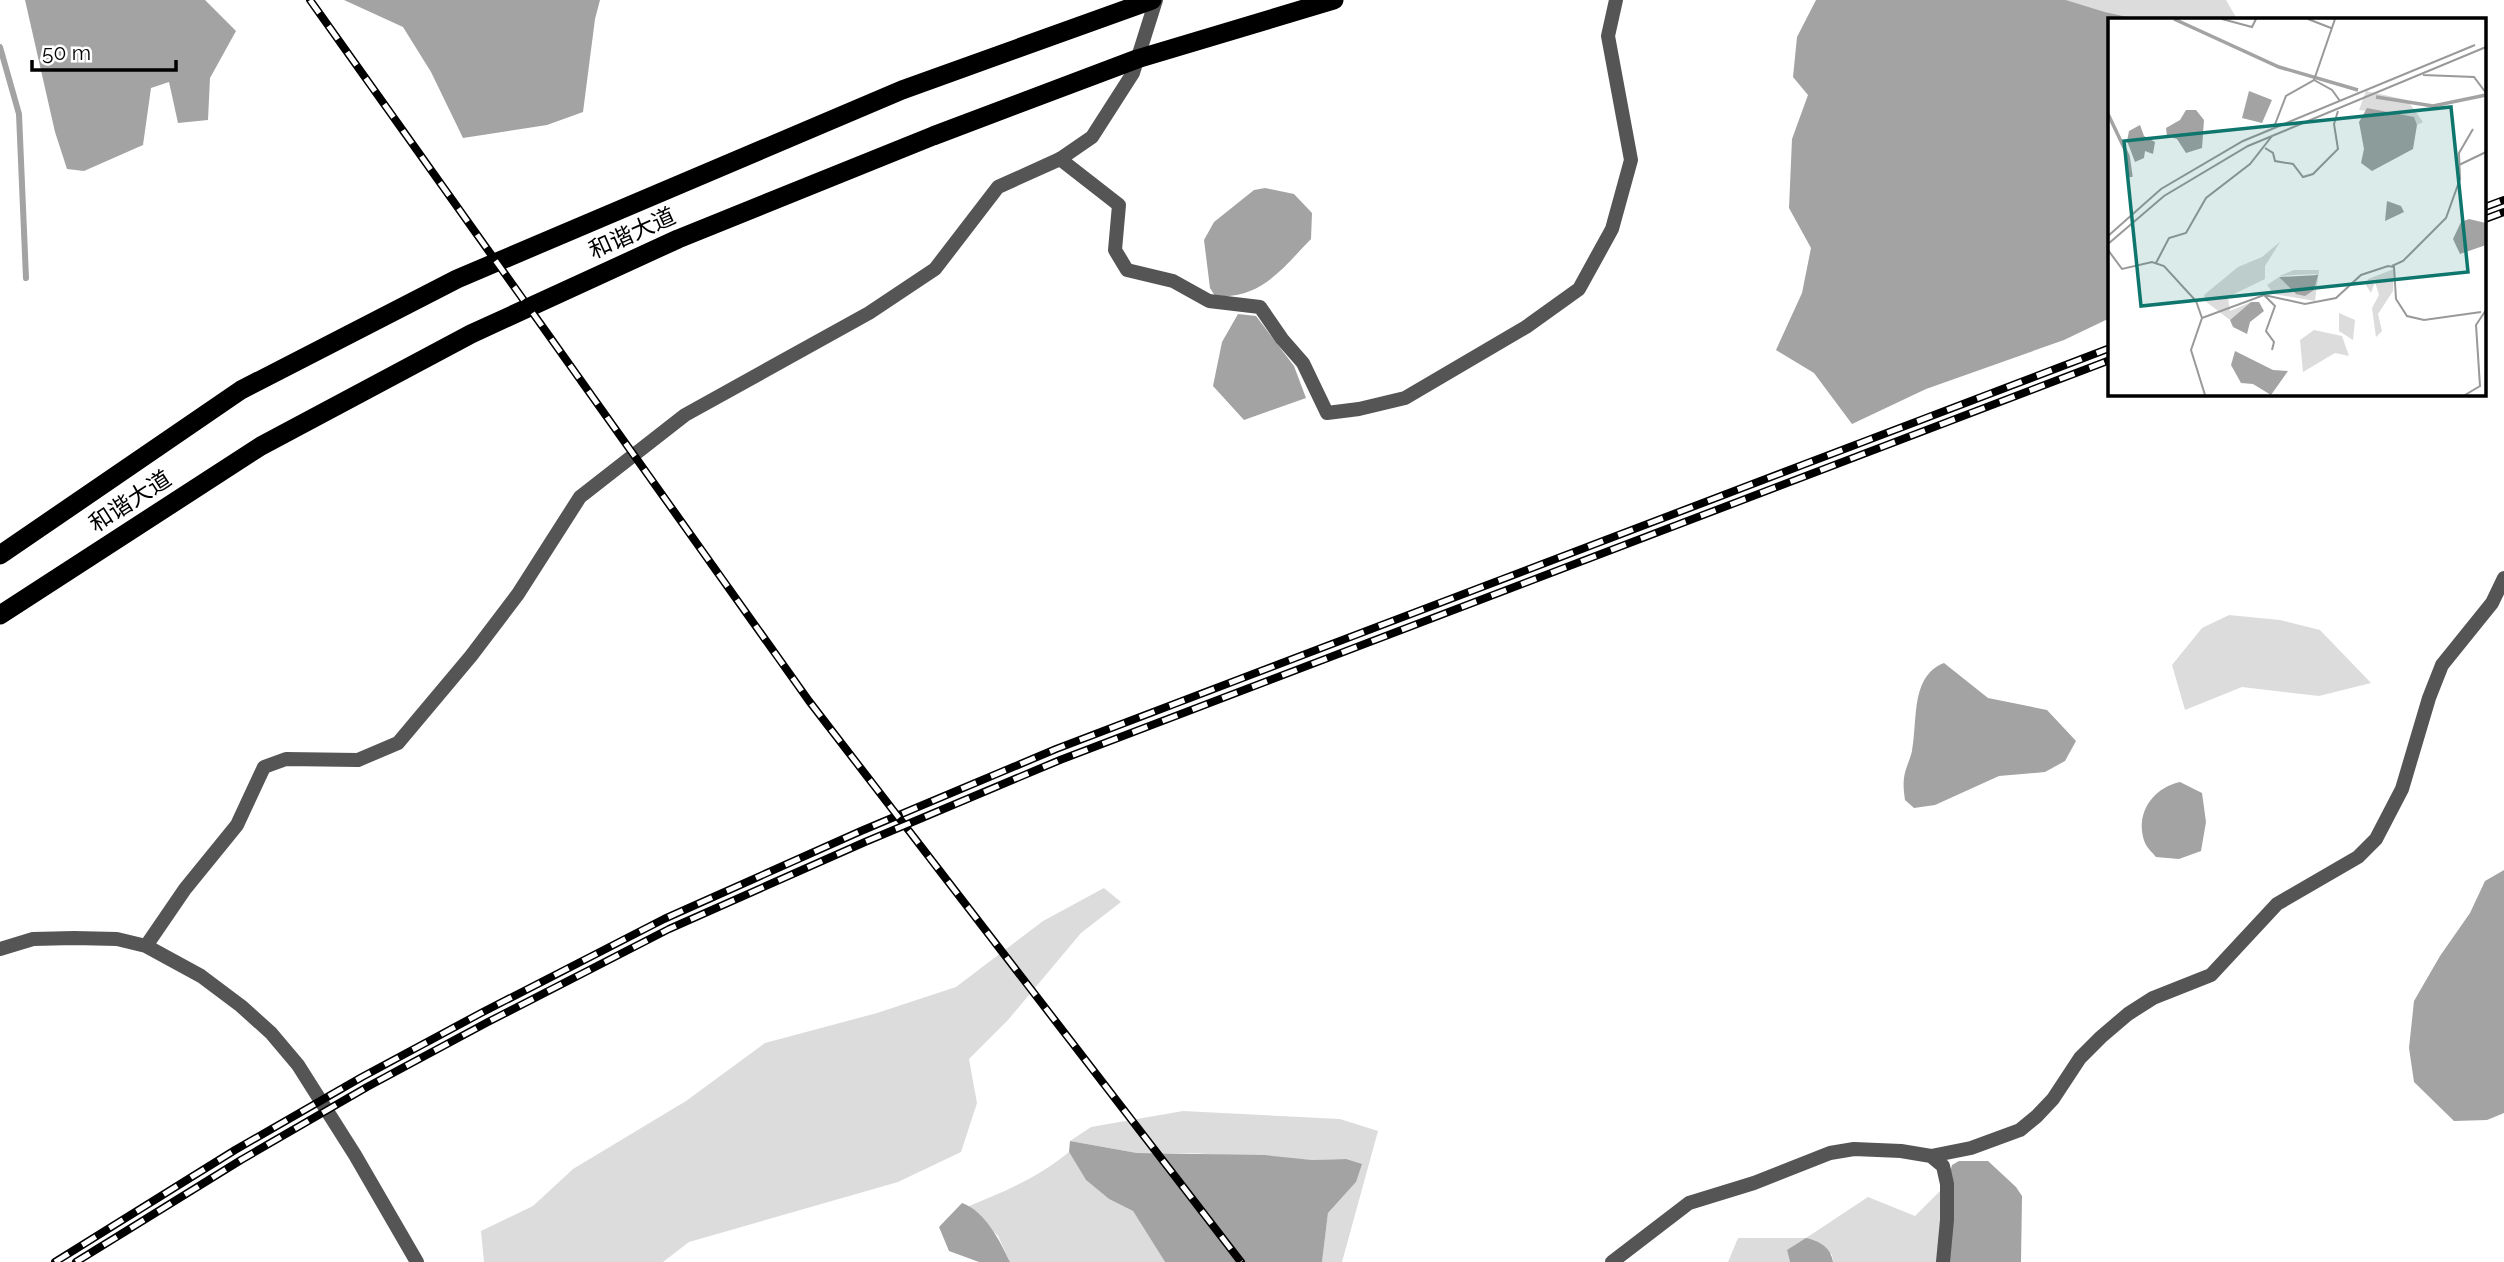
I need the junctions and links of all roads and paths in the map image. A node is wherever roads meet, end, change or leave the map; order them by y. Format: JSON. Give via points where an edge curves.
{"nodes":[{"id":1,"x":1154,"y":0,"type":"edge"},
{"id":2,"x":1334,"y":0,"type":"edge"},
{"id":3,"x":1616,"y":0,"type":"edge"},
{"id":4,"x":1137,"y":59,"type":"junction"},
{"id":5,"x":1060,"y":159,"type":"junction"},
{"id":6,"x":0,"y":555,"type":"edge"},
{"id":7,"x":2504,"y":578,"type":"edge"},
{"id":8,"x":0,"y":615,"type":"edge"},
{"id":9,"x":146,"y":946,"type":"junction"},
{"id":10,"x":0,"y":948,"type":"edge"},
{"id":11,"x":1931,"y":1156,"type":"junction"},
{"id":12,"x":417,"y":1262,"type":"edge"},
{"id":13,"x":1612,"y":1262,"type":"edge"},
{"id":14,"x":1943,"y":1262,"type":"edge"}],
"edges":[{"from":1,"to":4,"type":"street"},
{"from":1,"to":6,"type":"highway","name":"和谐大道","via":[[902,90],[457,279],[241,390]]},
{"from":2,"to":4,"type":"highway","name":"和谐大道"},
{"from":3,"to":5,"type":"street","via":[[1608,36],[1631,160],[1612,229],[1579,289],[1526,327],[1405,398],[1326,413],[1303,363],[1260,307],[1209,301],[1173,281],[1127,270],[1115,250],[1119,205]]},
{"from":4,"to":5,"type":"street","via":[[1133,73],[1092,137]]},
{"from":4,"to":8,"type":"highway","name":"和谐大道","via":[[678,239],[471,334],[261,446]]},
{"from":5,"to":9,"type":"street","via":[[998,187],[935,269],[869,313],[685,415],[580,497],[518,594],[398,743],[358,760],[286,759],[264,767],[237,825]]},
{"from":7,"to":11,"type":"street","via":[[2492,603],[2442,665],[2402,789],[2376,839],[2358,858],[2277,904],[2211,975],[2153,998],[2128,1014],[2080,1059],[2053,1099],[2020,1130],[1971,1148]]},
{"from":9,"to":10,"type":"street","via":[[117,939],[33,939]]},
{"from":9,"to":12,"type":"street","via":[[201,976],[271,1033],[298,1065]]},
{"from":11,"to":13,"type":"street","via":[[1854,1149],[1830,1153],[1689,1203]]},
{"from":11,"to":14,"type":"street","via":[[1943,1166],[1947,1184]]}]}
